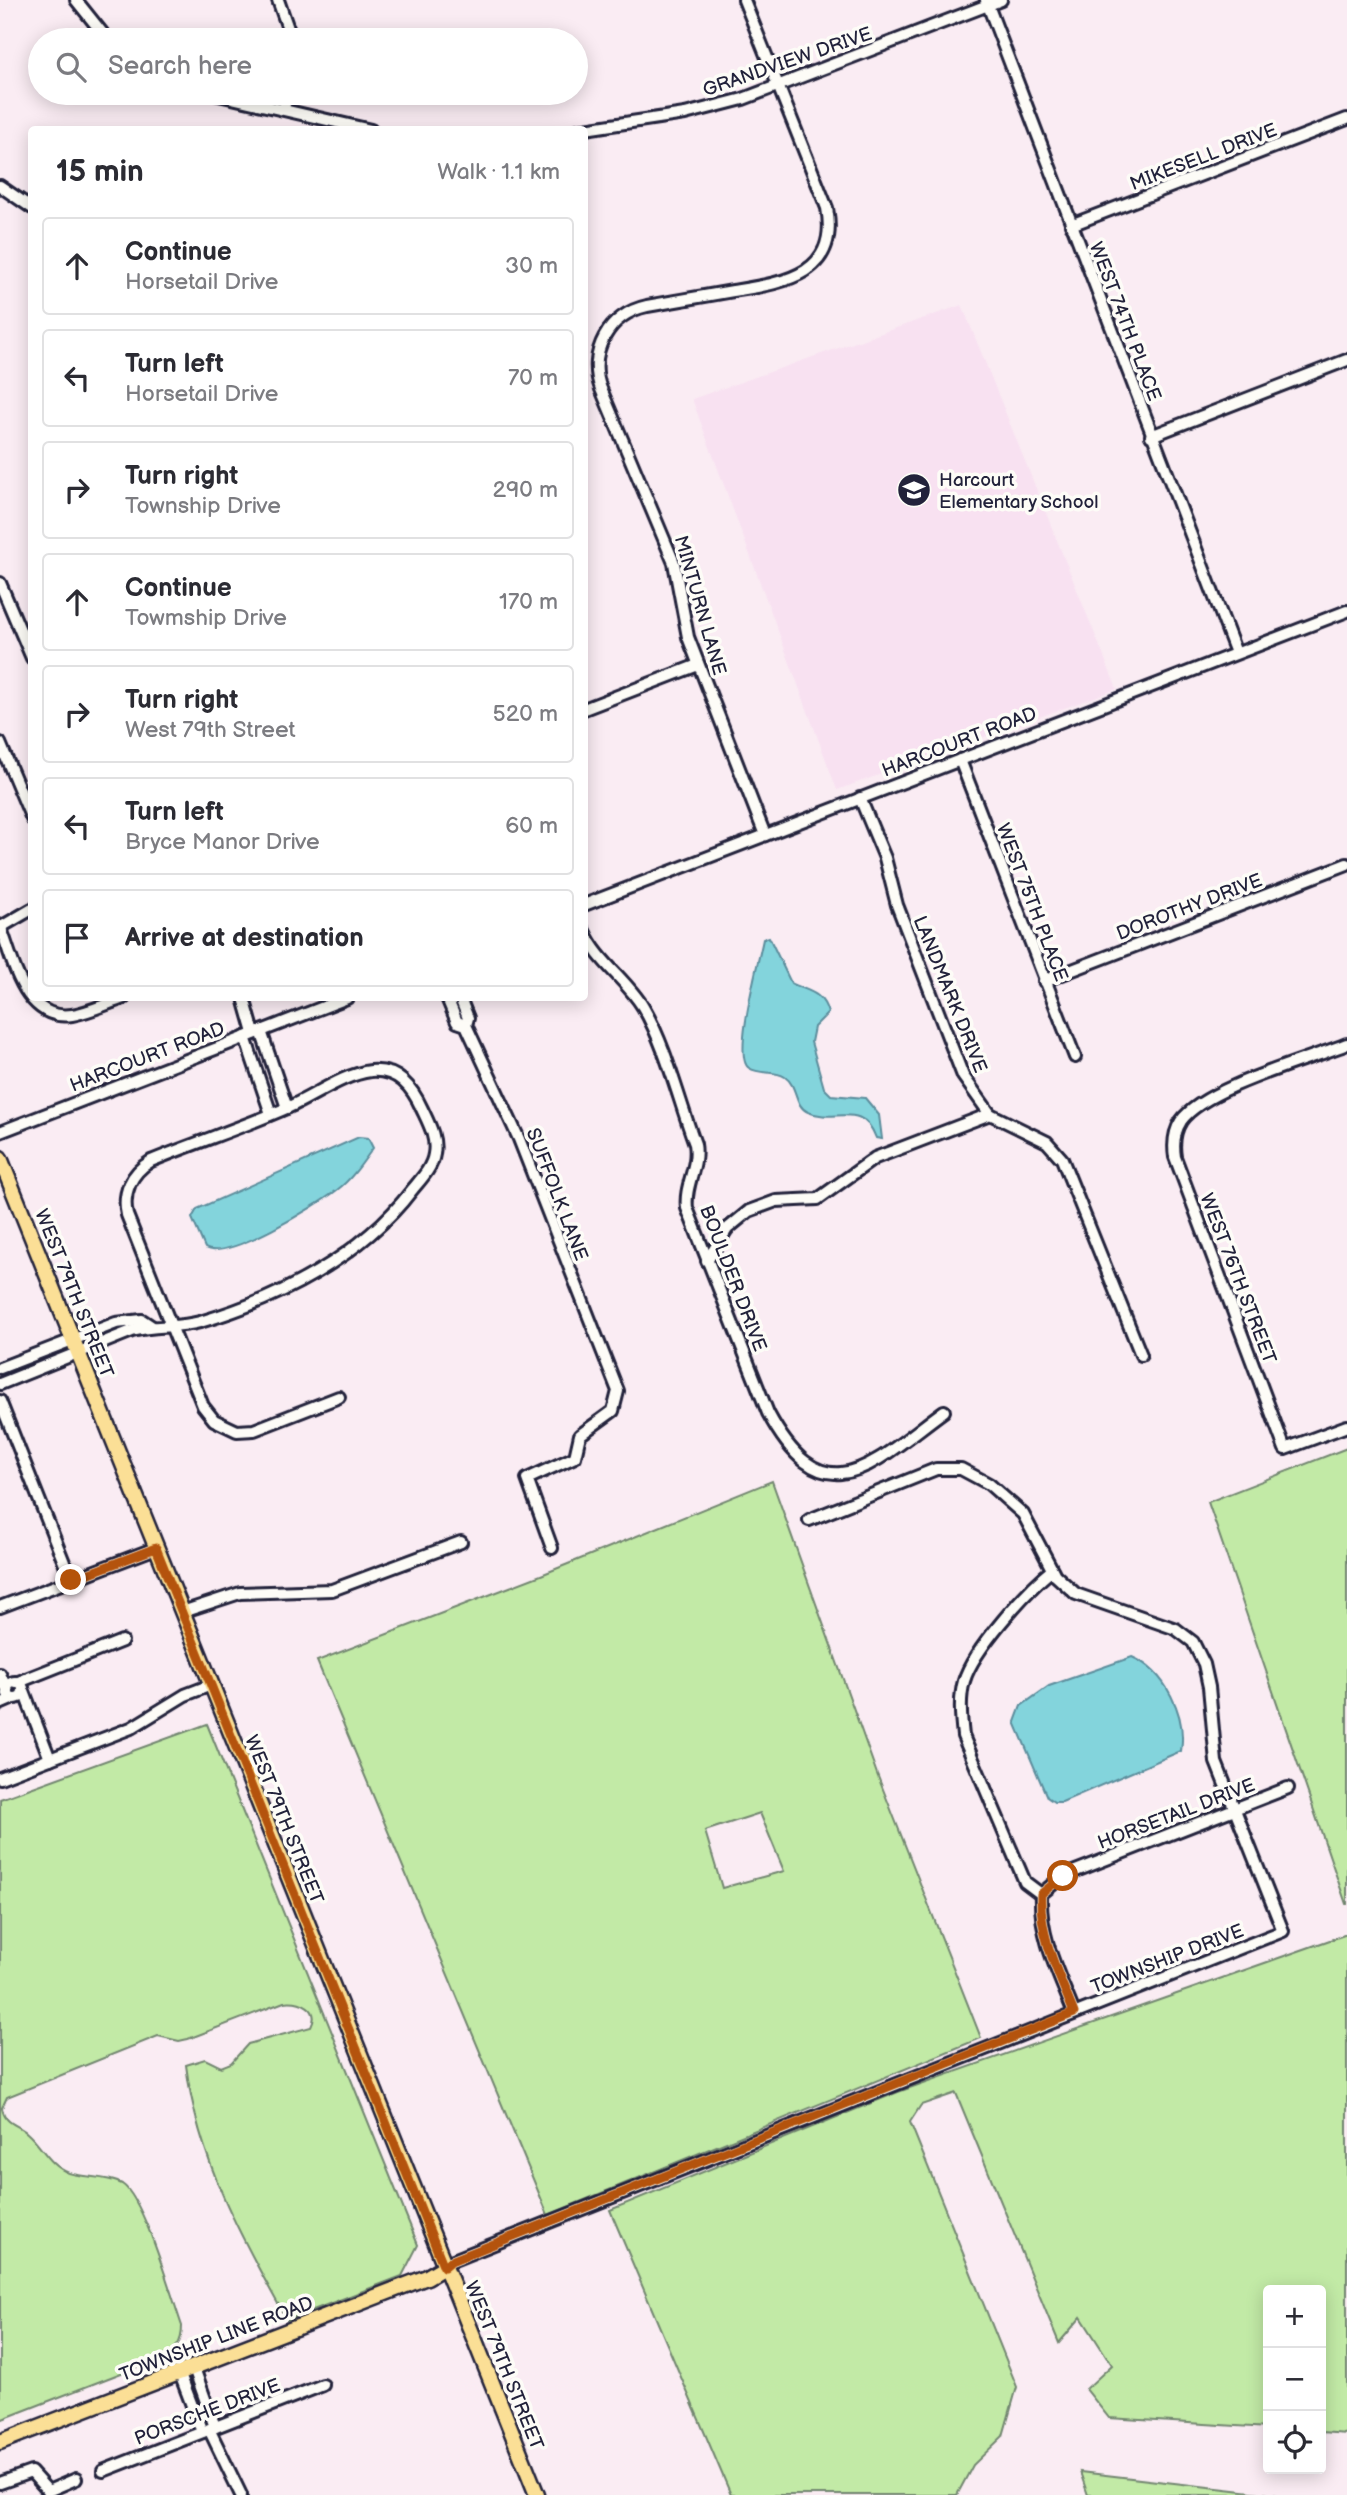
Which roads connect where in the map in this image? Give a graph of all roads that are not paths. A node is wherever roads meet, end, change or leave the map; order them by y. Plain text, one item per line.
1 (76, 0) edge
2 (278, 0) edge
3 (744, 0) edge
4 (1001, 0) edge
5 (987, 2) edge
6 (98, 28) edge
7 (288, 28) edge
8 (779, 86) junction
9 (266, 105) edge
10 (285, 105) edge
11 (284, 109) junction
12 (1347, 119) edge
13 (354, 126) edge
14 (588, 128) edge
15 (0, 186) edge
16 (28, 205) edge
17 (1071, 225) junction
18 (1347, 360) edge
19 (1151, 436) junction
20 (0, 583) edge
21 (1347, 611) edge
22 (28, 649) edge
23 (1237, 653) junction
24 (698, 665) junction
25 (588, 707) edge
26 (0, 743) edge
27 (960, 760) junction
28 (860, 798) junction
29 (28, 810) edge
30 (765, 835) junction
31 (1347, 864) edge
32 (588, 903) edge
33 (28, 911) edge
34 (0, 927) edge
35 (588, 939) edge
36 (1044, 981) junction
37 (28, 994) edge
38 (36, 1001) edge
39 (115, 1001) edge
40 (245, 1001) edge
41 (338, 1001) edge
42 (448, 1001) edge
43 (461, 1001) edge
44 (466, 1025) junction
45 (254, 1033) junction
46 (1347, 1044) edge
47 (1075, 1057) dead end
48 (287, 1108) junction
49 (271, 1114) junction
50 (990, 1114) junction
51 (0, 1132) edge
52 (0, 1158) edge
53 (707, 1261) junction
54 (171, 1324) junction
55 (151, 1326) junction
56 (72, 1339) junction
57 (78, 1353) junction
58 (1141, 1355) dead end
59 (0, 1368) edge
60 (0, 1384) edge
61 (339, 1397) dead end
62 (0, 1401) edge
63 (944, 1411) dead end
64 (1347, 1426) edge
65 (809, 1520) dead end
66 (461, 1542) dead end
67 (156, 1548) junction
68 (552, 1548) dead end
69 (1052, 1570) junction
70 (71, 1580) junction
71 (0, 1608) edge
72 (182, 1612) junction
73 (122, 1641) dead end
74 (0, 1674) edge
75 (211, 1685) junction
76 (20, 1686) junction
77 (11, 1695) junction
78 (0, 1704) edge
79 (51, 1759) junction
80 (0, 1778) edge
81 (1288, 1788) dead end
82 (1235, 1809) junction
83 (1041, 1894) junction
84 (1074, 2013) junction
85 (444, 2267) junction
86 (194, 2368) junction
87 (180, 2374) junction
88 (323, 2385) dead end
89 (209, 2429) junction
90 (0, 2442) edge
91 (103, 2471) dead end
92 (76, 2479) dead end
93 (0, 2483) edge
94 (241, 2495) edge
95 (537, 2495) edge

1 - 6 street
2 - 7 street
3 - 8 street
4 - 5 street, GRANDVIEW DRIVE
5 - 8 street, GRANDVIEW DRIVE
5 - 17 street, WEST 74TH PLACE
8 - 14 street, GRANDVIEW DRIVE
8 - 24 street, MINTURN LANE
9 - 11 street
10 - 11 street
11 - 13 street
12 - 17 street, MIKESELL DRIVE
15 - 16 street
17 - 19 street, WEST 74TH PLACE
18 - 19 street
19 - 23 street, WEST 74TH PLACE
20 - 22 street
21 - 23 street, HARCOURT ROAD
23 - 27 street, HARCOURT ROAD
24 - 25 street
24 - 30 street, MINTURN LANE
26 - 29 street
27 - 28 street, HARCOURT ROAD
27 - 36 street, WEST 75TH PLACE
28 - 30 street, HARCOURT ROAD
28 - 50 street, LANDMARK DRIVE
30 - 32 street, HARCOURT ROAD
31 - 36 street, DOROTHY DRIVE
33 - 34 street
34 - 37 street
35 - 53 street, BOULDER DRIVE
36 - 47 street, WEST 75TH PLACE
38 - 39 street
40 - 45 street
41 - 45 street, HARCOURT ROAD
42 - 44 street, SUFFOLK LANE
43 - 44 street
44 - 68 street, SUFFOLK LANE
45 - 48 street
45 - 49 street
45 - 51 street, HARCOURT ROAD
46 - 64 street, WEST 76TH STREET
48 - 49 street
48 - 54 street
49 - 54 street
50 - 53 street
50 - 58 street, LANDMARK DRIVE
52 - 56 main road, WEST 79TH STREET
53 - 63 street, BOULDER DRIVE
54 - 55 street
54 - 61 street
55 - 56 street
55 - 57 street
56 - 57 main road, WEST 79TH STREET
56 - 59 street
57 - 60 street
57 - 67 main road, WEST 79TH STREET
62 - 70 street
65 - 69 street
66 - 72 street
67 - 70 street
67 - 72 main road, WEST 79TH STREET
69 - 82 street
69 - 83 street
70 - 71 street
72 - 75 main road, WEST 79TH STREET
73 - 76 street
74 - 77 street
75 - 79 street
75 - 85 main road, WEST 79TH STREET
76 - 77 street
76 - 79 street
77 - 78 street
79 - 80 street
81 - 82 street, HORSETAIL DRIVE
82 - 83 street, HORSETAIL DRIVE
82 - 84 street, TOWNSHIP DRIVE
83 - 84 street
84 - 85 street, TOWNSHIP DRIVE
85 - 86 main road, TOWNSHIP LINE ROAD
85 - 95 main road, WEST 79TH STREET
86 - 87 main road, TOWNSHIP LINE ROAD
86 - 89 street
87 - 89 street
87 - 90 main road, TOWNSHIP LINE ROAD
88 - 89 street, PORSCHE DRIVE
89 - 91 street, PORSCHE DRIVE
89 - 94 street
92 - 93 street

